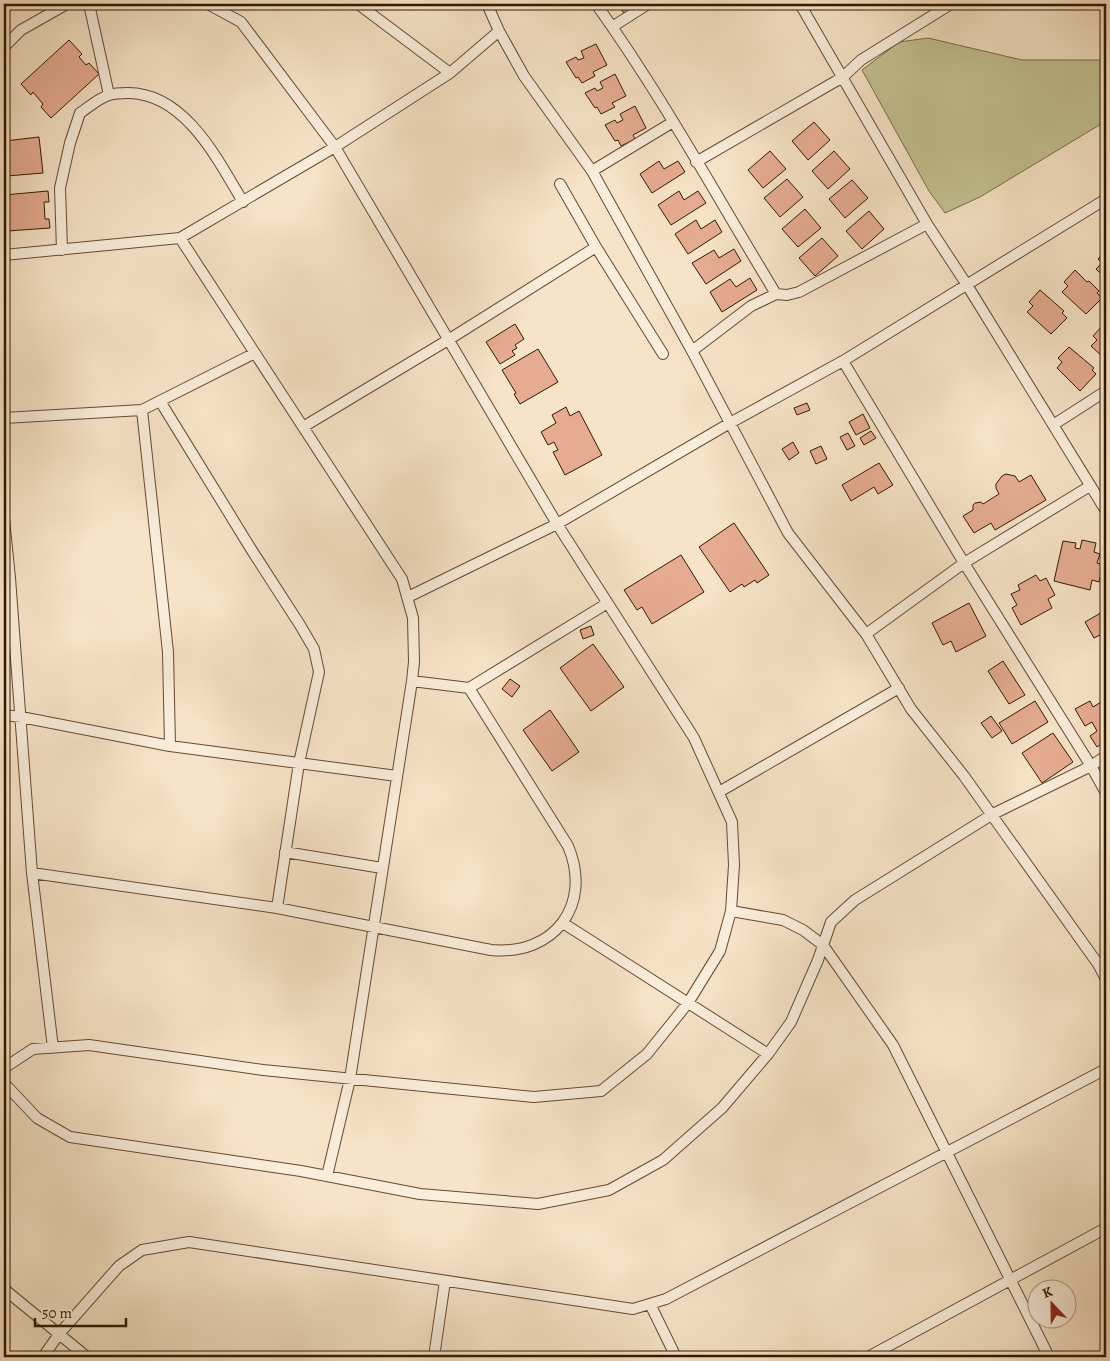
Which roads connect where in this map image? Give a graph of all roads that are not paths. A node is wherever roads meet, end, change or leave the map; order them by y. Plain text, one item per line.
1 (67, 4) edge
2 (89, 4) edge
3 (208, 4) edge
4 (358, 4) edge
5 (487, 4) edge
6 (596, 4) edge
7 (648, 4) edge
8 (800, 4) edge
9 (951, 4) edge
10 (612, 27) junction
11 (499, 31) junction
12 (4, 47) edge
13 (450, 73) junction
14 (843, 77) junction
15 (109, 95) junction
16 (672, 122) junction
17 (335, 147) junction
18 (696, 162) junction
19 (592, 171) junction
20 (560, 184) dead end
21 (1106, 200) edge
22 (243, 202) junction
23 (927, 224) junction
24 (180, 238) junction
25 (596, 247) junction
26 (62, 250) junction
27 (4, 255) edge
28 (967, 285) junction
29 (776, 294) junction
30 (448, 340) junction
31 (692, 351) junction
32 (255, 353) junction
33 (663, 354) dead end
34 (843, 361) junction
35 (1106, 391) edge
36 (160, 401) junction
37 (142, 410) junction
38 (4, 418) edge
39 (730, 423) junction
40 (1053, 425) junction
41 (303, 427) junction
42 (1090, 486) junction
43 (1106, 511) edge
44 (4, 519) edge
45 (556, 524) junction
46 (964, 563) junction
47 (408, 597) junction
48 (606, 604) junction
49 (866, 634) junction
50 (412, 681) junction
51 (469, 688) junction
52 (899, 688) junction
53 (4, 715) edge
54 (21, 717) junction
55 (170, 746) junction
56 (1106, 756) edge
57 (299, 763) junction
58 (1091, 766) junction
59 (397, 776) junction
60 (719, 792) junction
61 (1106, 793) edge
62 (993, 814) junction
63 (286, 852) junction
64 (382, 868) junction
65 (32, 873) junction
66 (277, 908) junction
67 (731, 911) junction
68 (562, 923) junction
69 (373, 926) junction
70 (823, 945) junction
71 (1106, 979) edge
72 (688, 1003) junction
73 (53, 1048) junction
74 (768, 1054) junction
75 (4, 1068) edge
76 (1106, 1068) edge
77 (350, 1079) junction
78 (4, 1084) edge
79 (946, 1153) junction
80 (327, 1176) junction
81 (1106, 1228) edge
82 (445, 1281) junction
83 (1010, 1281) junction
84 (4, 1290) edge
85 (650, 1304) junction
86 (59, 1334) junction
87 (43, 1357) edge
88 (87, 1357) edge
89 (434, 1357) edge
90 (676, 1357) edge
91 (868, 1357) edge
92 (1049, 1357) edge

1 - 12 street
2 - 15 street
3 - 17 street
4 - 13 street
5 - 11 street
6 - 10 street
7 - 10 street
8 - 14 street
9 - 14 street
10 - 16 street
11 - 13 street
11 - 19 street
13 - 17 street
14 - 18 street
14 - 23 street
15 - 22 street
15 - 26 street
16 - 18 street
16 - 19 street
17 - 22 street
17 - 30 street
18 - 29 street
19 - 31 street
20 - 25 street
21 - 28 street
22 - 24 street
23 - 28 street
23 - 29 street
24 - 26 street
24 - 32 street
25 - 30 street
25 - 33 street
26 - 27 street
28 - 34 street
28 - 40 street
29 - 31 street
30 - 41 street
30 - 45 street
31 - 39 street
32 - 36 street
32 - 41 street
34 - 39 street
34 - 46 street
35 - 40 street
36 - 37 street
36 - 57 street
37 - 38 street
37 - 55 street
39 - 45 street
39 - 49 street
40 - 42 street
41 - 47 street
42 - 43 street
42 - 46 street
44 - 54 street
45 - 47 street
45 - 48 street
46 - 49 street
46 - 58 street
47 - 50 street
48 - 51 street
48 - 60 street
49 - 52 street
50 - 51 street
50 - 59 street
51 - 68 street
52 - 60 street
52 - 62 street
53 - 54 street
54 - 55 street
54 - 65 street
55 - 57 street
56 - 58 street
57 - 59 street
57 - 63 street
58 - 61 street
58 - 62 street
59 - 64 street
60 - 67 street
62 - 70 street
62 - 71 street
63 - 64 street
63 - 66 street
64 - 69 street
65 - 66 street
65 - 73 street
66 - 69 street
67 - 70 street
67 - 72 street
68 - 69 street
68 - 72 street
69 - 77 street
70 - 74 street
70 - 79 street
72 - 74 street
72 - 77 street
73 - 75 street
73 - 77 street
74 - 80 street
76 - 79 street
77 - 80 street
78 - 80 street
79 - 83 street
79 - 85 street
81 - 83 street
82 - 85 street
82 - 86 street
82 - 89 street
83 - 91 street
83 - 92 street
84 - 86 street
85 - 90 street
86 - 87 street
86 - 88 street

